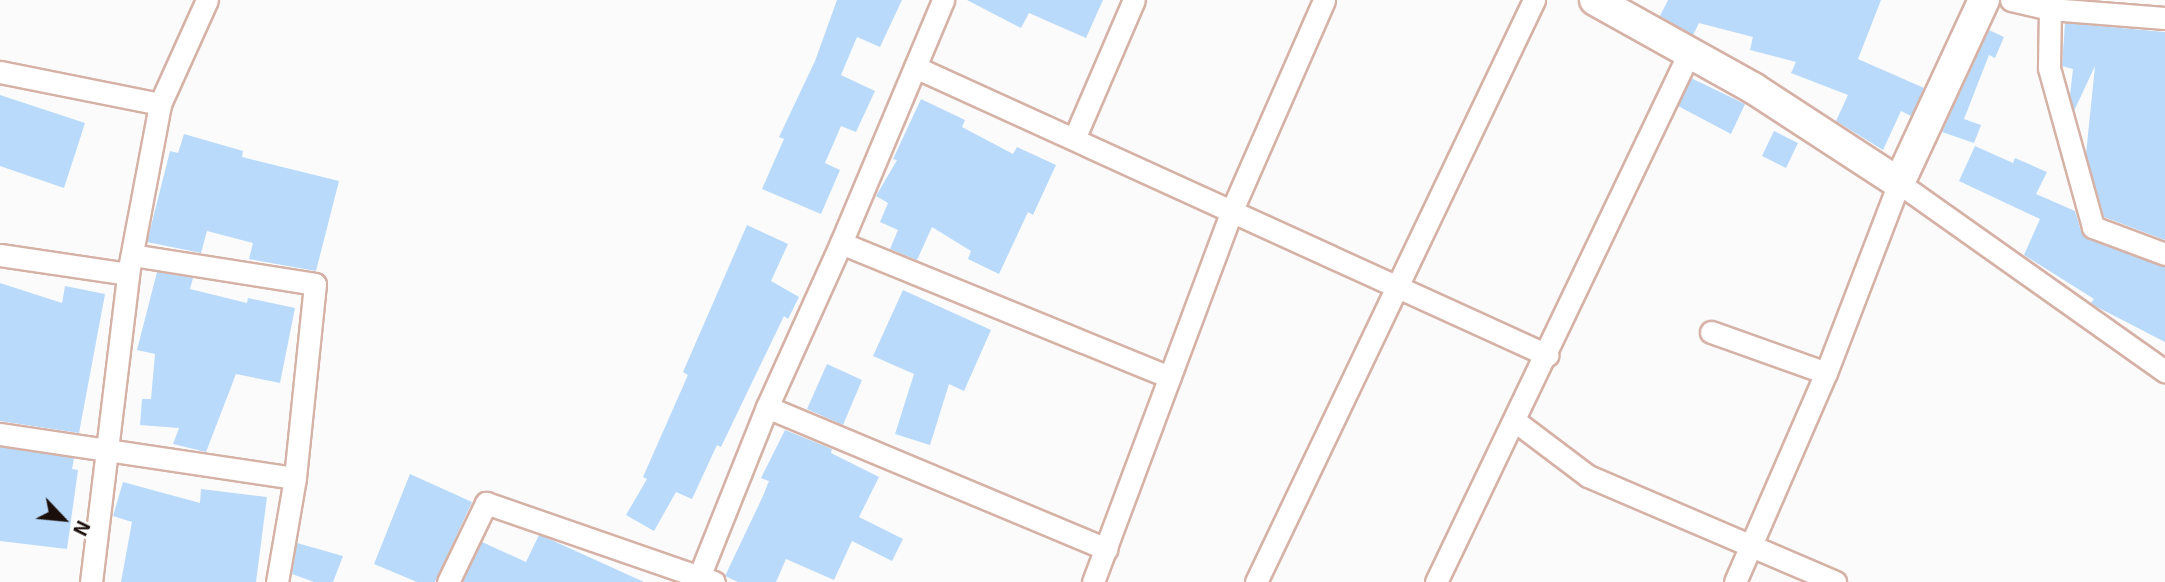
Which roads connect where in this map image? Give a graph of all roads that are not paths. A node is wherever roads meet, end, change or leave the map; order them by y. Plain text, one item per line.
1 (208, 0) edge
2 (943, 0) edge
3 (1134, 0) edge
4 (1324, 0) edge
5 (1534, 0) edge
6 (1595, 0) edge
7 (1984, 0) edge
8 (2011, 0) edge
9 (2050, 9) junction
10 (2165, 18) edge
11 (1689, 53) junction
12 (915, 67) junction
13 (0, 72) edge
14 (160, 104) junction
15 (1074, 139) junction
16 (1899, 183) junction
17 (1232, 210) junction
18 (841, 243) junction
19 (2165, 254) edge
20 (0, 255) edge
21 (130, 264) junction
22 (1398, 287) junction
23 (1711, 332) dead end
24 (1547, 355) junction
25 (2165, 371) edge
26 (1826, 373) junction
27 (1170, 377) junction
28 (767, 407) junction
29 (1515, 421) junction
30 (0, 434) edge
31 (107, 450) junction
32 (295, 478) junction
33 (1752, 544) junction
34 (1106, 550) junction
35 (703, 580) edge
36 (91, 582) edge
37 (277, 582) edge
38 (448, 582) edge
39 (1093, 582) edge
40 (1256, 582) edge
41 (1436, 582) edge
42 (1735, 582) edge
43 (1835, 582) edge

1 - 14 street
2 - 12 street
3 - 15 street
4 - 17 street
5 - 22 street
6 - 11 street
7 - 16 street
8 - 9 street
9 - 10 street
9 - 19 street
11 - 16 street
11 - 24 street
12 - 15 street
12 - 18 street
13 - 14 street
14 - 21 street
15 - 17 street
16 - 25 street
16 - 26 street
17 - 22 street
17 - 27 street
18 - 27 street
18 - 28 street
20 - 21 street
21 - 31 street
21 - 32 street
22 - 24 street
22 - 40 street
23 - 26 street
24 - 29 street
26 - 33 street
27 - 34 street
28 - 34 street
28 - 35 street
29 - 33 street
29 - 41 street
30 - 31 street
31 - 32 street
31 - 36 street
32 - 37 street
33 - 42 street
33 - 43 street
34 - 39 street
35 - 38 street

